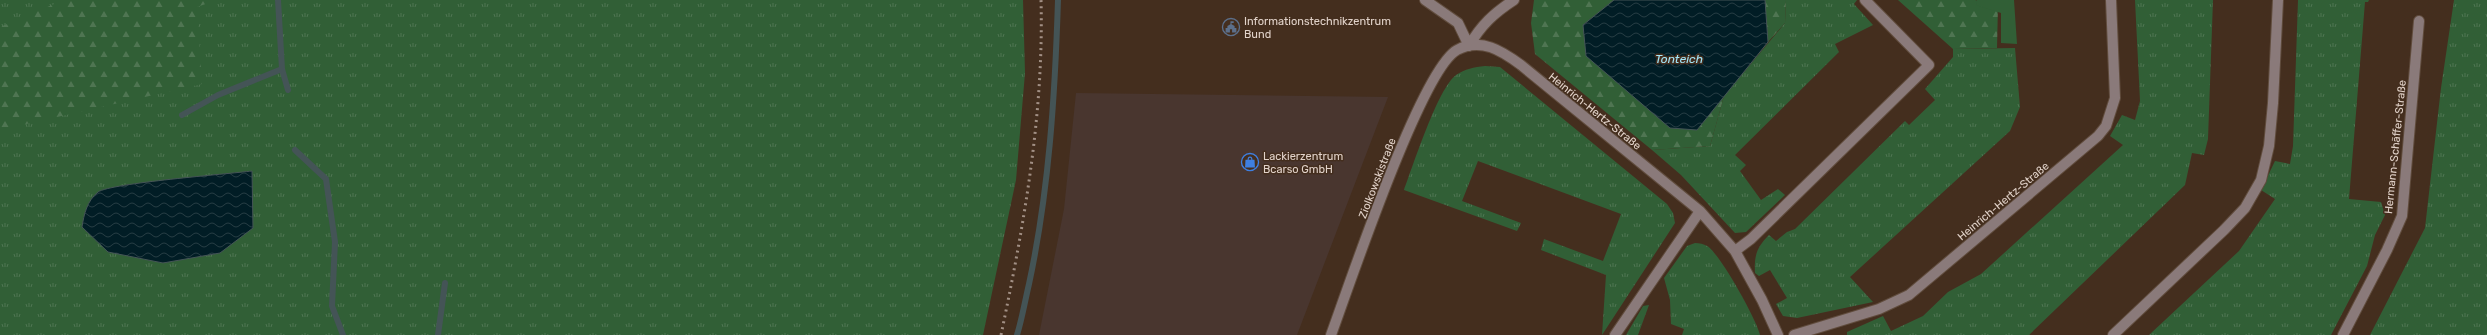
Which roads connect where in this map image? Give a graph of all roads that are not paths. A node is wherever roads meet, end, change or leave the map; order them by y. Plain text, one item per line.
1 (1425, 0) edge
2 (1514, 0) edge
3 (1865, 0) edge
4 (2111, 0) edge
5 (2278, 0) edge
6 (2419, 20) dead end
7 (1468, 46) junction
8 (1700, 211) junction
9 (1734, 251) junction
10 (1331, 335) edge
11 (1615, 335) edge
12 (1778, 335) edge
13 (1794, 335) edge
14 (2113, 335) edge
15 (2343, 335) edge

1 - 7 street
2 - 7 street
3 - 9 street
4 - 13 street, Heinrich-Hertz-Straße
5 - 14 street
6 - 15 street, Hermann-Schäffer-Straße
7 - 8 street, Heinrich-Hertz-Straße
7 - 10 street, Ziolkowskistraße
8 - 9 street, Heinrich-Hertz-Straße
8 - 11 street
9 - 12 street, Heinrich-Hertz-Straße

